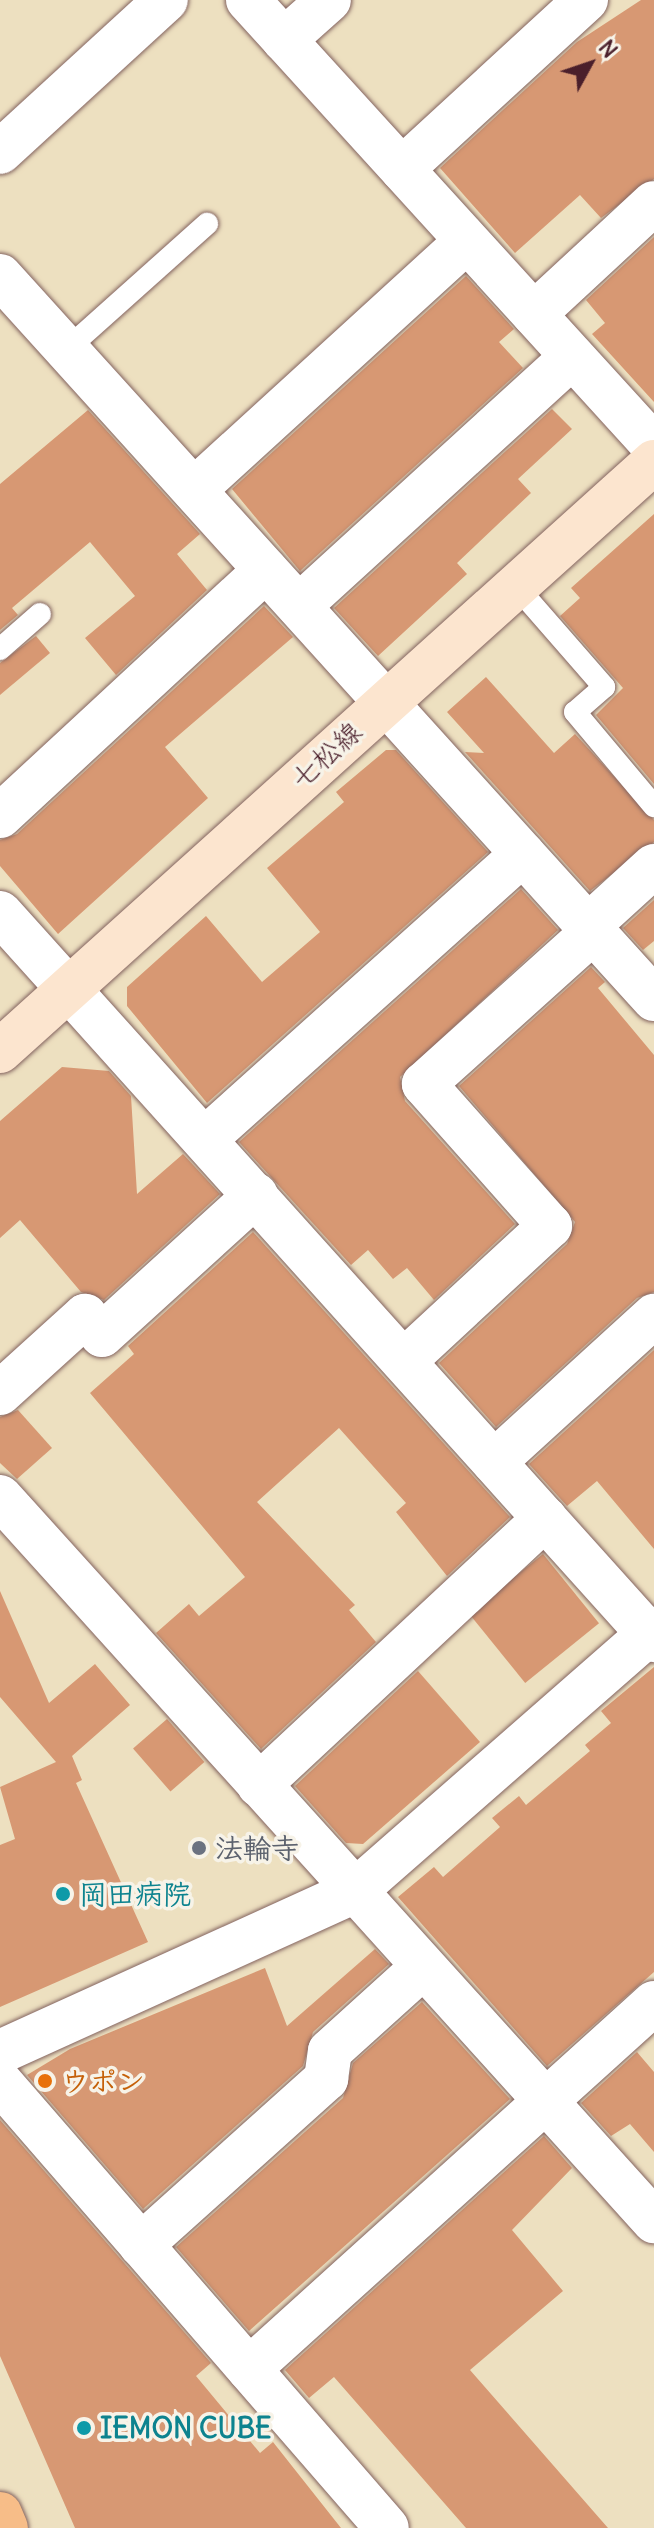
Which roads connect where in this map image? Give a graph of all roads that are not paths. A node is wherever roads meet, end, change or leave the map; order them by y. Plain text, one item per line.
1 (166, 0) edge
2 (248, 0) edge
3 (329, 0) edge
4 (586, 0) edge
5 (284, 40) junction
6 (0, 152) edge
7 (402, 169) junction
8 (654, 203) edge
9 (207, 224) dead end
10 (467, 241) junction
11 (4, 288) edge
12 (534, 314) junction
13 (67, 349) junction
14 (572, 357) junction
15 (654, 446) edge
16 (654, 462) edge
17 (194, 490) junction
18 (266, 570) junction
19 (516, 586) junction
20 (299, 606) junction
21 (40, 614) dead end
22 (0, 649) edge
23 (383, 703) junction
24 (654, 806) edge
25 (0, 816) edge
26 (523, 854) junction
27 (654, 866) edge
28 (0, 913) edge
29 (590, 929) junction
30 (67, 991) junction
31 (654, 999) edge
32 (0, 1051) edge
33 (205, 1139) junction
34 (256, 1195) junction
35 (654, 1316) edge
36 (404, 1361) junction
37 (0, 1393) edge
38 (494, 1462) junction
39 (0, 1497) edge
40 (545, 1518) junction
41 (652, 1635) edge
42 (259, 1785) junction
43 (355, 1891) junction
44 (423, 1967) junction
45 (654, 2003) edge
46 (0, 2052) edge
47 (0, 2082) edge
48 (547, 2103) junction
49 (654, 2221) edge
50 (141, 2245) junction
51 (249, 2369) junction
52 (0, 2514) edge
53 (6, 2528) edge
54 (387, 2528) edge

1 - 6 street
2 - 5 street
3 - 5 street
4 - 7 street
5 - 7 street
7 - 10 street
8 - 12 street
9 - 13 lane
10 - 12 street
10 - 17 street
11 - 13 street
12 - 14 street
13 - 17 street
14 - 15 street
14 - 20 street
16 - 19 street, 七松線
17 - 18 street
18 - 20 street
18 - 25 street
19 - 23 street, 七松線
19 - 24 lane
20 - 23 street
21 - 22 lane
23 - 26 street
23 - 30 street, 七松線
26 - 29 street
26 - 33 street
27 - 29 street
28 - 30 street
29 - 31 street
29 - 36 street
30 - 32 street, 七松線
30 - 33 street
33 - 34 street
34 - 36 street
34 - 37 street
35 - 38 street
36 - 38 street
38 - 40 street
39 - 42 street
40 - 41 street
40 - 42 street
41 - 43 street
42 - 43 street
43 - 44 street
43 - 46 street
44 - 48 street
44 - 50 street
45 - 48 street
47 - 50 street
48 - 49 street
48 - 51 street
50 - 51 street
51 - 54 street
52 - 53 highway

